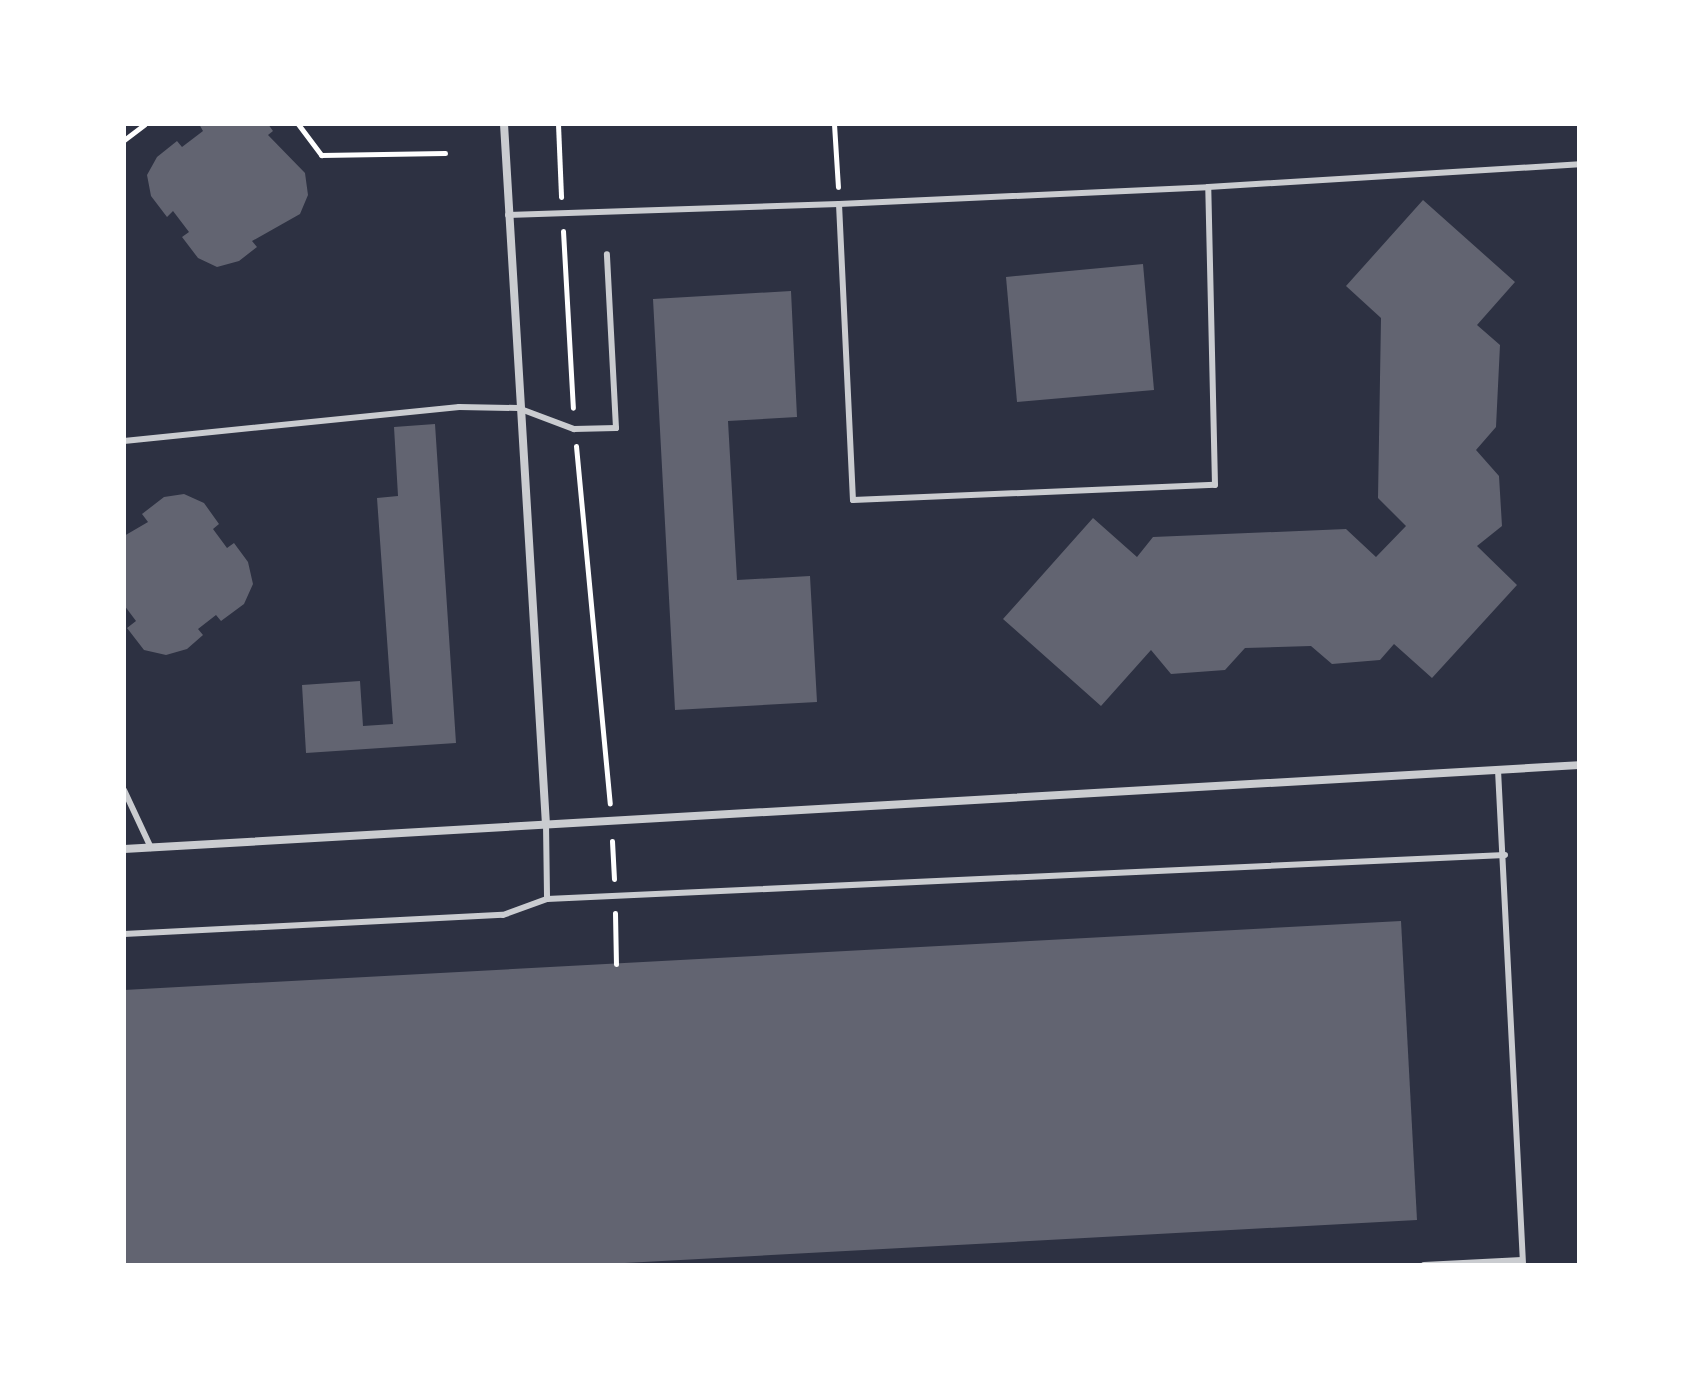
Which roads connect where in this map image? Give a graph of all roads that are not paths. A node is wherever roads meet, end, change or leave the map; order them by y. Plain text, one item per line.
1 (504, 124) edge
2 (1579, 164) edge
3 (1208, 187) junction
4 (839, 204) junction
5 (508, 215) junction
6 (607, 254) dead end
7 (518, 408) junction
8 (124, 441) edge
9 (1579, 765) edge
10 (1498, 770) junction
11 (124, 790) edge
12 (546, 824) junction
13 (151, 848) junction
14 (124, 849) edge
15 (1505, 855) junction
16 (547, 899) junction
17 (124, 934) edge
18 (1522, 1263) edge
19 (1424, 1265) edge

1 - 5 street
2 - 3 lane
3 - 4 lane
3 - 4 lane
4 - 5 lane
5 - 7 street
6 - 7 lane
7 - 8 lane
7 - 12 street
9 - 10 street
10 - 12 street
10 - 15 lane
11 - 13 lane
12 - 13 street
12 - 16 lane
13 - 14 street
15 - 16 lane
15 - 18 lane
16 - 17 lane
18 - 19 lane

